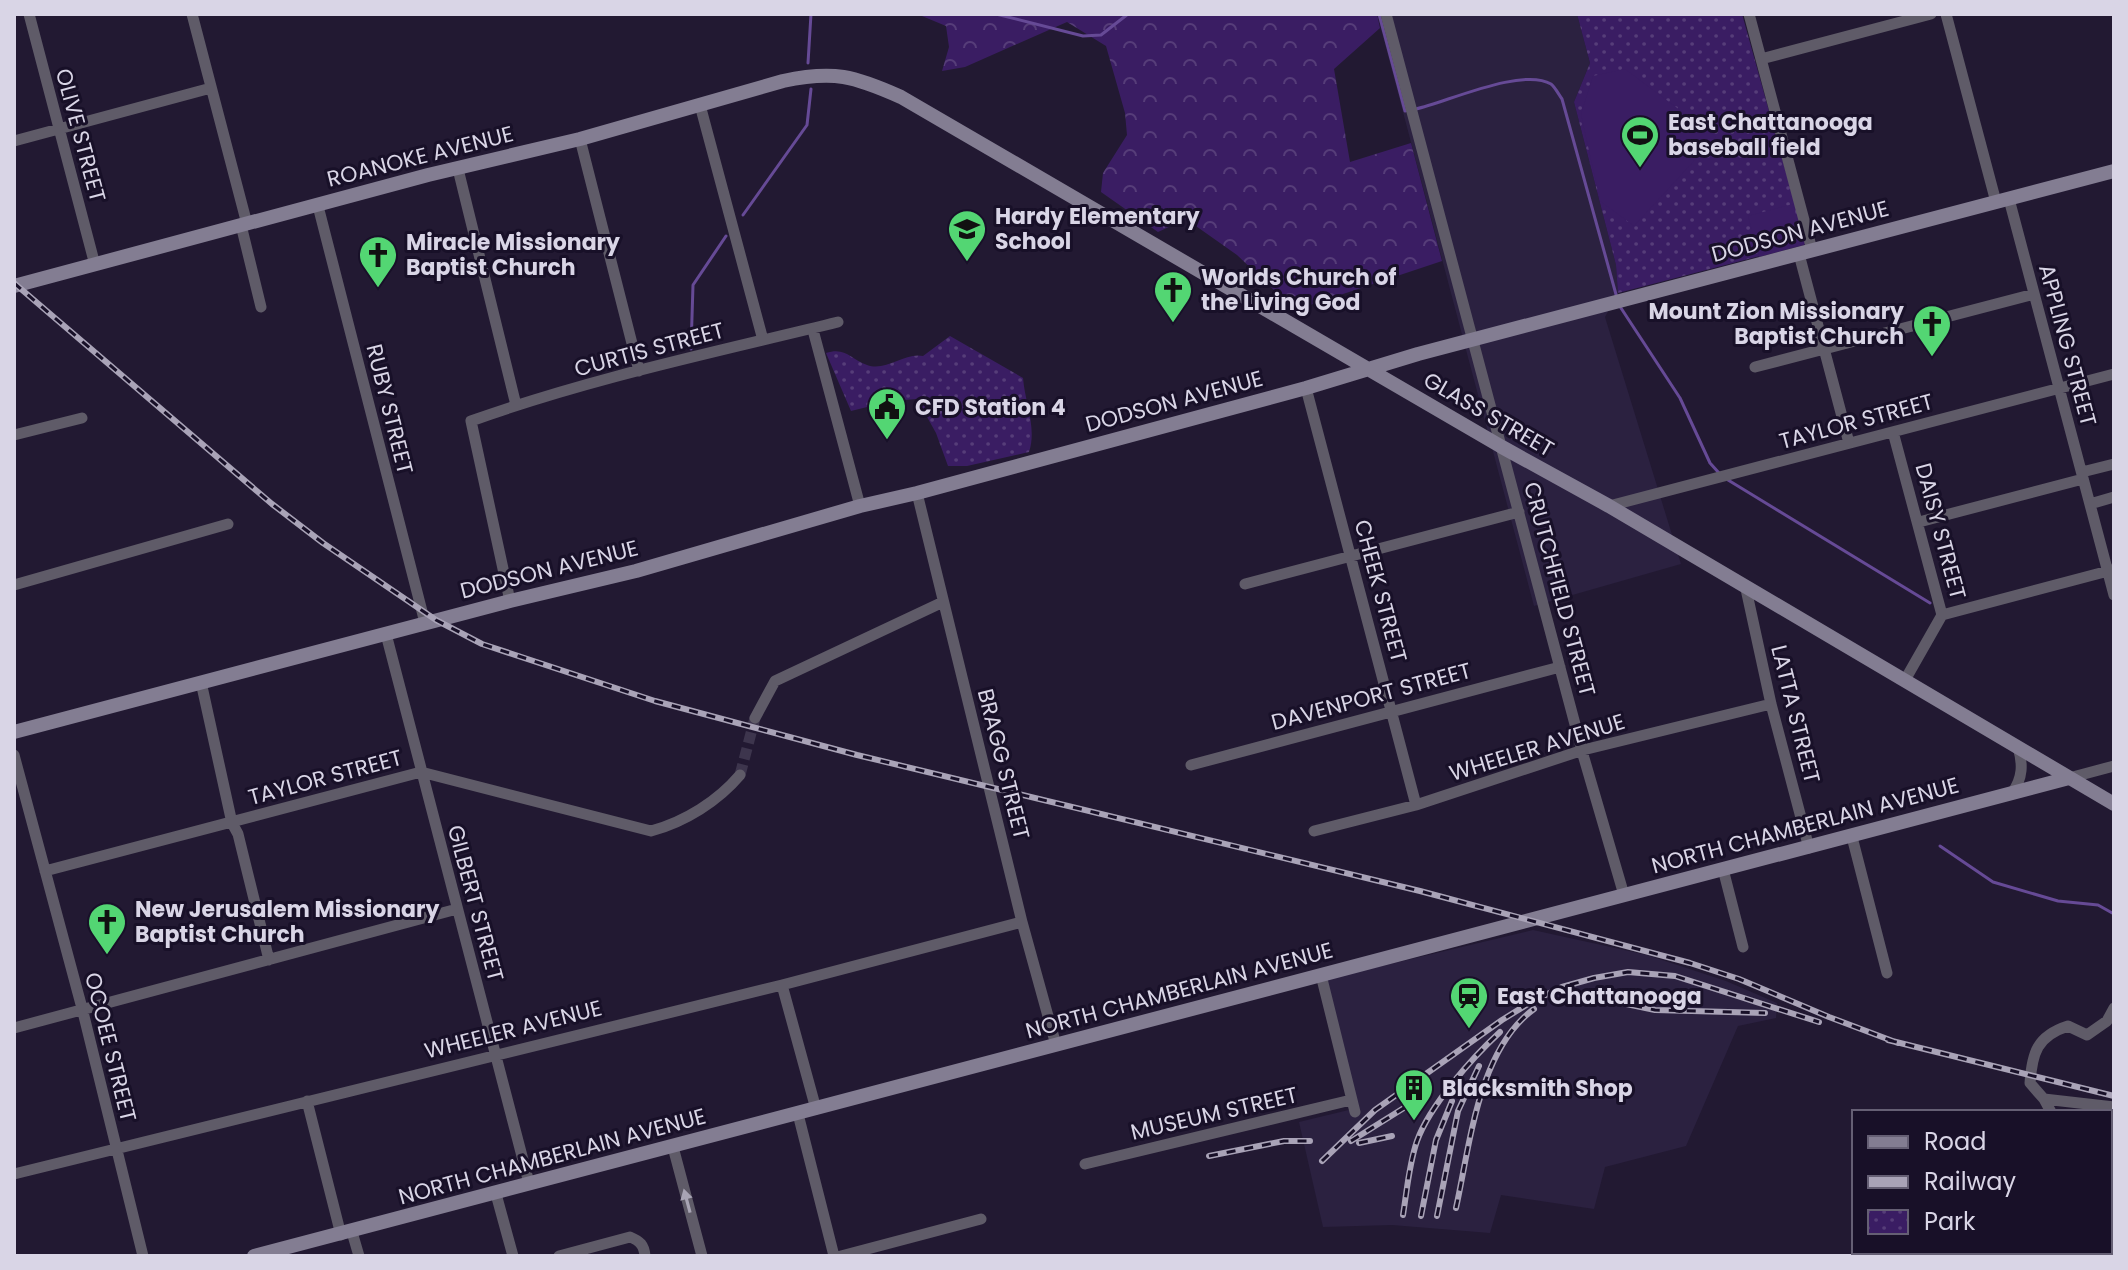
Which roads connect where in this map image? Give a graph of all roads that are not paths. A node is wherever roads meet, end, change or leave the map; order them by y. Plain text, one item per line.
1 (29, 14) edge
2 (192, 14) edge
3 (1386, 14) edge
4 (1749, 14) edge
5 (1931, 14) edge
6 (1946, 14) edge
7 (1761, 59) junction
8 (837, 75) joint
9 (211, 88) junction
10 (700, 105) junction
11 (59, 129) junction
12 (580, 139) junction
13 (14, 141) edge
14 (458, 169) junction
15 (2114, 171) edge
16 (2002, 200) junction
17 (318, 206) junction
18 (244, 224) junction
19 (1806, 252) junction
20 (95, 265) junction
21 (14, 286) edge
22 (2034, 294) junction
23 (261, 307) dead end
24 (838, 322) dead end
25 (813, 330) junction
26 (1473, 339) junction
27 (763, 340) junction
28 (1824, 349) junction
29 (1755, 367) dead end
30 (1369, 370) junction
31 (639, 371) junction
32 (2114, 374) edge
33 (1306, 388) junction
34 (2059, 388) junction
35 (516, 405) junction
36 (82, 418) dead end
37 (1893, 432) junction
38 (14, 435) edge
39 (1849, 443) junction
40 (1502, 447) junction
41 (2114, 464) edge
42 (2082, 476) junction
43 (917, 493) junction
44 (2114, 497) edge
45 (2090, 504) junction
46 (860, 506) junction
47 (1609, 506) junction
48 (1519, 512) junction
49 (1919, 522) junction
50 (228, 524) dead end
51 (1351, 557) junction
52 (2111, 570) edge
53 (1245, 584) dead end
54 (14, 585) edge
55 (1746, 589) junction
56 (2114, 595) edge
57 (510, 601) junction
58 (943, 602) junction
59 (1942, 615) junction
60 (425, 623) junction
61 (386, 634) junction
62 (1560, 667) junction
63 (1905, 680) junction
64 (201, 682) junction
65 (1771, 704) junction
66 (1392, 711) junction
67 (755, 718) tunnel mouth
68 (15, 727) edge
69 (2018, 747) junction
70 (1583, 750) junction
71 (14, 755) edge
72 (1191, 765) dead end
73 (2114, 766) edge
74 (421, 772) junction
75 (740, 775) tunnel mouth
76 (2069, 778) junction
77 (2012, 793) junction
78 (2114, 804) edge
79 (1416, 805) junction
80 (232, 823) junction
81 (1314, 831) dead end
82 (1852, 837) junction
83 (1809, 848) junction
84 (1723, 869) junction
85 (45, 871) junction
86 (1624, 895) junction
87 (457, 909) junction
88 (1022, 922) junction
89 (1743, 947) dead end
90 (269, 960) junction
91 (1887, 973) dead end
92 (1321, 975) junction
93 (782, 985) junction
94 (82, 1008) junction
95 (2114, 1008) edge
96 (14, 1028) edge
97 (1056, 1045) junction
98 (495, 1054) junction
99 (2044, 1099) junction
100 (307, 1101) junction
101 (2114, 1107) edge
102 (816, 1109) junction
103 (2050, 1110) edge
104 (798, 1114) junction
105 (673, 1147) junction
106 (116, 1148) junction
107 (1085, 1164) dead end
108 (14, 1174) edge
109 (529, 1183) junction
110 (496, 1194) junction
111 (981, 1219) dead end
112 (346, 1233) junction
113 (143, 1256) edge
114 (254, 1256) edge
115 (359, 1256) edge
116 (513, 1256) edge
117 (559, 1256) edge
118 (645, 1256) edge
119 (702, 1256) edge
120 (834, 1256) edge
121 (841, 1256) edge

1 - 11 street, OLIVE STREET
2 - 9 street
3 - 26 street, CRUTCHFIELD STREET
4 - 7 street
5 - 7 street
6 - 16 street, APPLING STREET
7 - 19 street
8 - 10 street, ROANOKE AVENUE
8 - 30 street, GLASS STREET
9 - 11 street
9 - 18 street
10 - 12 street, ROANOKE AVENUE
10 - 27 street
11 - 13 street
11 - 20 street, OLIVE STREET
12 - 14 street, ROANOKE AVENUE
12 - 31 street
14 - 17 street, ROANOKE AVENUE
14 - 35 street
15 - 16 street, DODSON AVENUE
16 - 19 street, DODSON AVENUE
16 - 22 street, APPLING STREET
17 - 18 street, ROANOKE AVENUE
17 - 60 street, RUBY STREET
18 - 20 street, ROANOKE AVENUE
18 - 23 street
19 - 26 street, DODSON AVENUE
19 - 28 street
20 - 21 street, ROANOKE AVENUE
22 - 28 street
22 - 34 street, APPLING STREET
24 - 25 street, CURTIS STREET
25 - 27 street, CURTIS STREET
25 - 46 street
26 - 30 street, DODSON AVENUE
26 - 40 street, CRUTCHFIELD STREET
27 - 31 street, CURTIS STREET
28 - 29 street
28 - 39 street
30 - 33 street, DODSON AVENUE
30 - 40 street, GLASS STREET
31 - 35 street, CURTIS STREET
32 - 34 street, TAYLOR STREET
33 - 43 street, DODSON AVENUE
33 - 51 street, CHEEK STREET
34 - 37 street, TAYLOR STREET
34 - 42 street, APPLING STREET
35 - 57 street, CURTIS STREET
36 - 38 street
37 - 39 street, TAYLOR STREET
37 - 49 street, DAISY STREET
39 - 47 street, TAYLOR STREET
40 - 47 street, GLASS STREET
40 - 48 street, CRUTCHFIELD STREET
41 - 42 street
42 - 45 street, APPLING STREET
42 - 49 street
43 - 46 street, DODSON AVENUE
43 - 58 street, BRAGG STREET
44 - 45 street
45 - 52 street, APPLING STREET
46 - 57 street, DODSON AVENUE
47 - 55 street, GLASS STREET
48 - 51 street
48 - 62 street, CRUTCHFIELD STREET
49 - 59 street, DAISY STREET
50 - 54 street
51 - 53 street
51 - 66 street, CHEEK STREET
52 - 56 street, APPLING STREET
52 - 59 street
55 - 63 street, GLASS STREET
55 - 65 street, LATTA STREET
57 - 60 street, DODSON AVENUE
58 - 67 street
58 - 88 street, BRAGG STREET
59 - 63 street, DAISY STREET
60 - 61 street, DODSON AVENUE
61 - 64 street, DODSON AVENUE
61 - 74 street, GILBERT STREET
62 - 66 street, DAVENPORT STREET
62 - 70 street, CRUTCHFIELD STREET
63 - 69 street, GLASS STREET
64 - 68 street, DODSON AVENUE
64 - 80 street
65 - 70 street, WHEELER AVENUE
65 - 83 street, LATTA STREET
66 - 72 street, DAVENPORT STREET
66 - 79 street, CHEEK STREET
69 - 76 street, GLASS STREET
69 - 77 street
70 - 79 street, WHEELER AVENUE
70 - 86 street, CRUTCHFIELD STREET
71 - 85 street, OCOEE STREET
73 - 76 street, NORTH CHAMBERLAIN AVENUE
74 - 75 street, TAYLOR STREET
74 - 80 street, TAYLOR STREET
74 - 87 street, GILBERT STREET
76 - 77 street, NORTH CHAMBERLAIN AVENUE
76 - 78 street, GLASS STREET
77 - 82 street, NORTH CHAMBERLAIN AVENUE
79 - 81 street, WHEELER AVENUE
80 - 85 street, TAYLOR STREET
80 - 90 street
82 - 83 street, NORTH CHAMBERLAIN AVENUE
82 - 91 street
83 - 84 street, NORTH CHAMBERLAIN AVENUE
84 - 86 street, NORTH CHAMBERLAIN AVENUE
84 - 89 street
85 - 94 street, OCOEE STREET
86 - 92 street, NORTH CHAMBERLAIN AVENUE
87 - 90 street
87 - 98 street, GILBERT STREET
88 - 93 street, WHEELER AVENUE
88 - 97 street, BRAGG STREET
90 - 94 street
92 - 97 street, NORTH CHAMBERLAIN AVENUE
92 - 107 street, MUSEUM STREET
93 - 98 street, WHEELER AVENUE
93 - 102 street
94 - 96 street
94 - 106 street, OCOEE STREET
95 - 99 street
97 - 102 street, NORTH CHAMBERLAIN AVENUE
98 - 100 street, WHEELER AVENUE
98 - 109 street, GILBERT STREET
99 - 101 street
99 - 103 street
100 - 106 street, WHEELER AVENUE
100 - 112 street
102 - 104 street, NORTH CHAMBERLAIN AVENUE
104 - 105 street, NORTH CHAMBERLAIN AVENUE
104 - 120 street
105 - 109 street, NORTH CHAMBERLAIN AVENUE
119 -> 105 street
106 - 108 street, WHEELER AVENUE
106 - 113 street, OCOEE STREET
109 - 110 street, NORTH CHAMBERLAIN AVENUE
110 - 112 street, NORTH CHAMBERLAIN AVENUE
110 - 116 street
111 - 121 street
112 - 114 street, NORTH CHAMBERLAIN AVENUE
112 - 115 street
117 - 118 street

